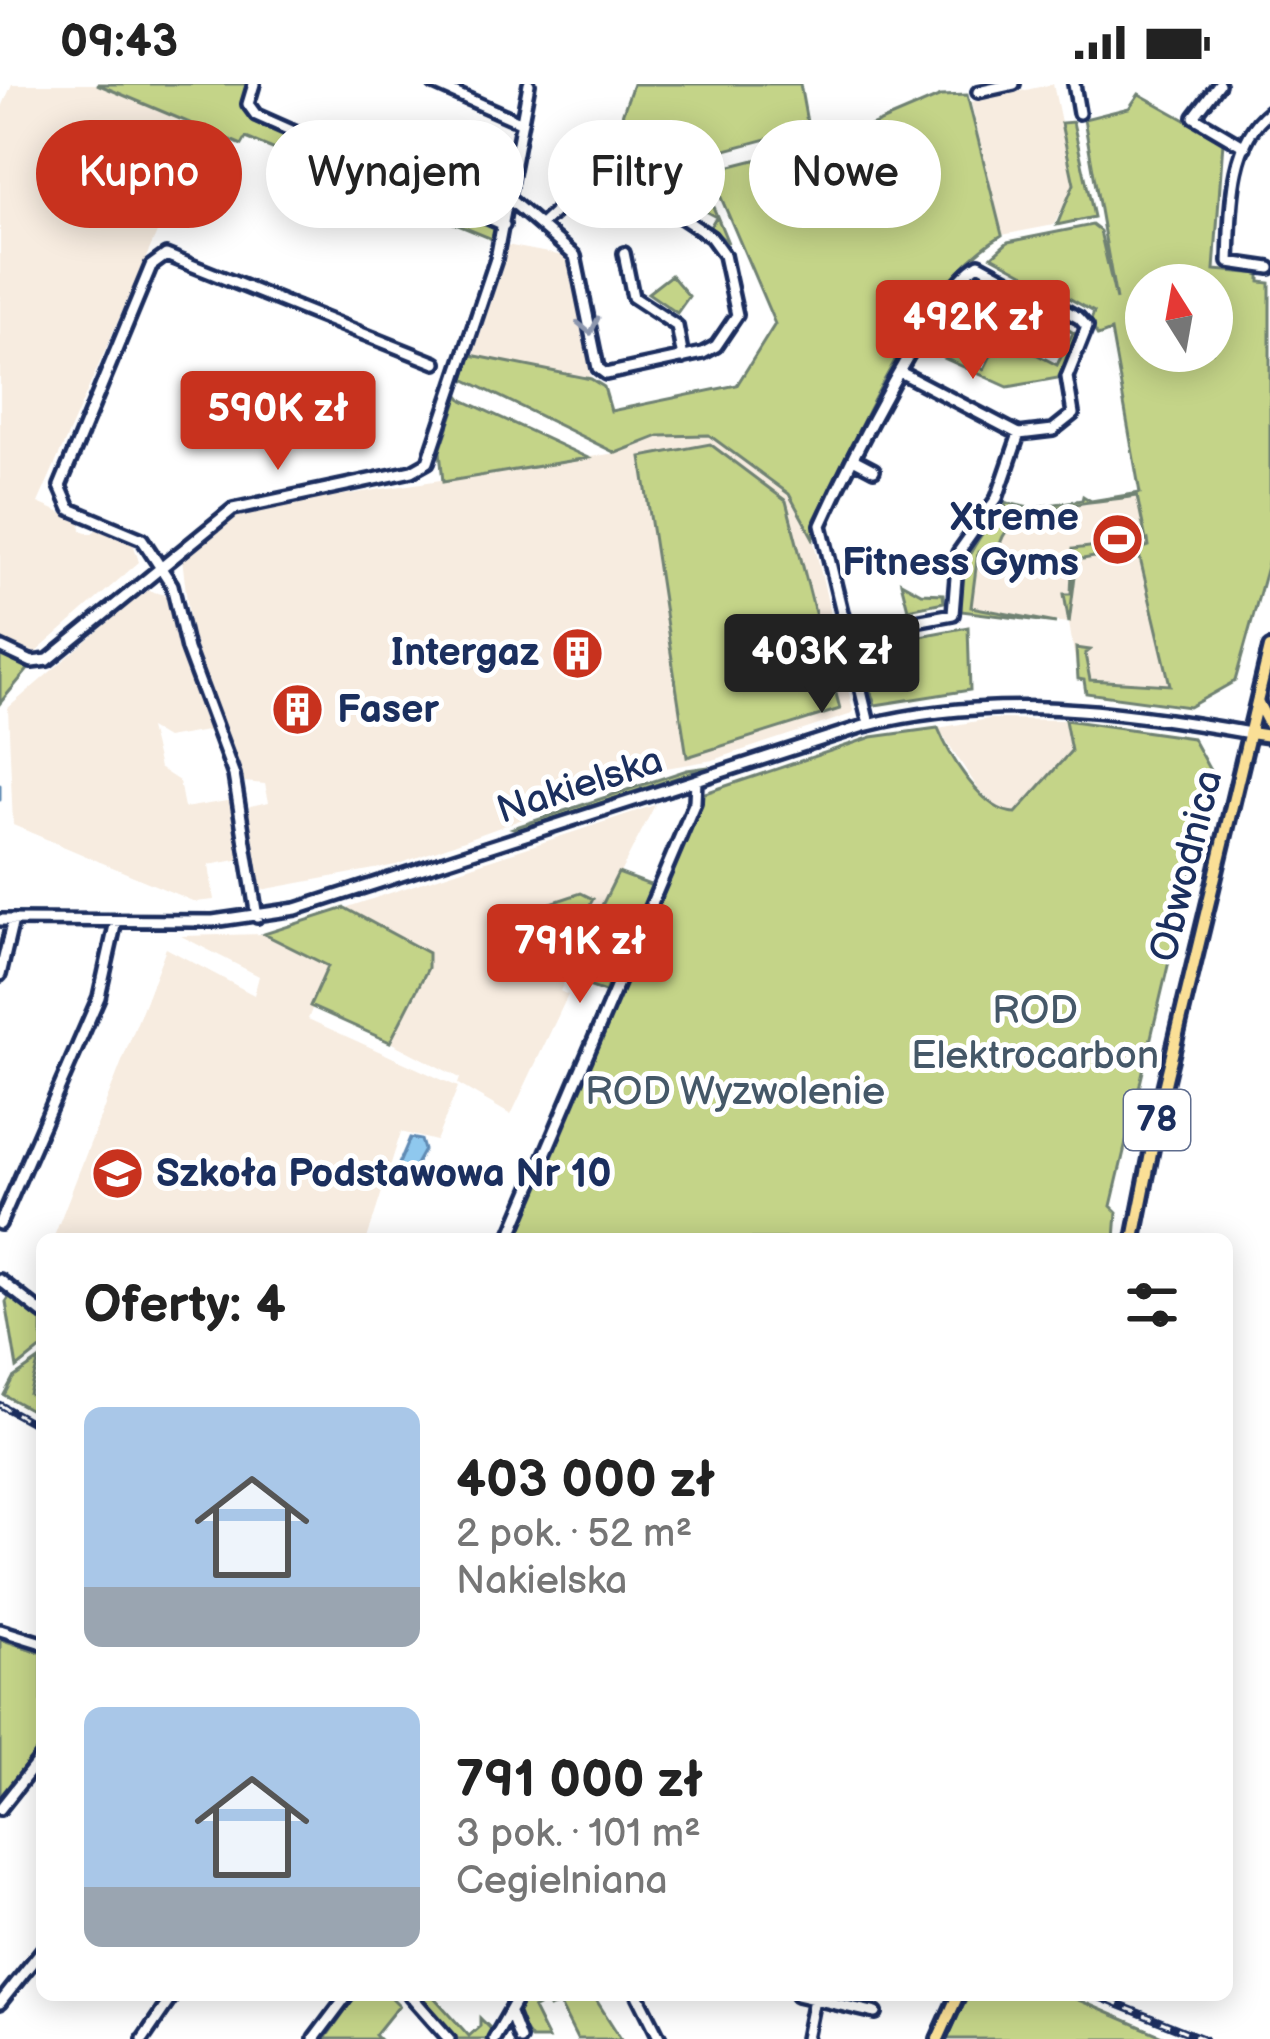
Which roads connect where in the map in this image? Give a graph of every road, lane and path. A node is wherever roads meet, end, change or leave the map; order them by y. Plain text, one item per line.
1 (254, 84) edge
2 (434, 84) edge
3 (529, 84) edge
4 (1014, 84) edge
5 (1074, 84) edge
6 (1219, 84) edge
7 (978, 92) dead end
8 (1270, 111) edge
9 (1079, 113) dead end
10 (267, 120) edge
11 (515, 120) edge
12 (520, 120) edge
13 (1245, 147) junction
14 (524, 210) edge
15 (543, 224) junction
16 (503, 228) edge
17 (624, 253) dead end
18 (1270, 268) edge
19 (683, 358) junction
20 (436, 363) dead end
21 (902, 373) junction
22 (1019, 434) junction
23 (855, 460) junction
24 (874, 470) dead end
25 (160, 566) junction
26 (846, 634) junction
27 (0, 647) edge
28 (1270, 648) edge
29 (1257, 700) junction
30 (869, 724) junction
31 (1270, 727) edge
32 (1250, 733) junction
33 (1270, 736) edge
34 (696, 780) junction
35 (257, 917) junction
36 (0, 920) edge
37 (13, 920) junction
38 (116, 921) junction
39 (0, 975) edge
40 (0, 1223) edge
41 (512, 1233) edge
42 (1135, 1233) edge
43 (0, 1280) edge
44 (36, 1308) edge
45 (0, 1630) edge
46 (36, 1641) edge
47 (36, 1764) edge
48 (0, 1809) edge
49 (36, 1958) edge
50 (168, 2001) edge
51 (342, 2001) edge
52 (415, 2001) edge
53 (516, 2001) edge
54 (641, 2001) edge
55 (814, 2001) edge
56 (823, 2001) edge
57 (955, 2001) edge
58 (0, 2003) edge
59 (510, 2013) junction
60 (876, 2013) dead end
61 (143, 2039) edge
62 (314, 2039) edge
63 (448, 2039) edge
64 (494, 2039) edge
65 (520, 2039) edge
66 (660, 2039) edge
67 (806, 2039) edge
68 (938, 2039) edge

1 - 10 street
2 - 11 street
3 - 12 street
4 - 7 street
5 - 9 street
6 - 13 street
8 - 13 street
13 - 18 street
14 - 15 street
15 -> 19 street
15 - 19 street
16 - 25 street
17 - 19 street
20 - 25 street
21 - 22 street
21 - 22 street
21 - 23 street
22 - 26 street
23 - 24 street
23 - 26 street
25 - 27 street
25 - 35 street
26 - 30 street
28 - 29 main road, Obwodnica
29 - 31 main road
29 - 32 main road, Obwodnica
30 - 32 street, Nakielska
30 - 34 street, Nakielska
32 - 33 main road
32 - 42 main road, Obwodnica / 78
34 - 35 street, Nakielska
34 - 41 street
35 - 38 street, Nakielska
36 - 37 street, Nakielska
37 - 38 street, Nakielska
37 - 39 street
38 - 40 street
43 - 44 street
45 - 46 street
47 - 48 street
49 - 58 street
50 - 61 street
51 - 62 street
52 - 63 street
53 - 59 street
54 - 66 street
55 - 67 street
56 - 60 street
57 - 68 main road
59 - 64 street
59 - 65 street

